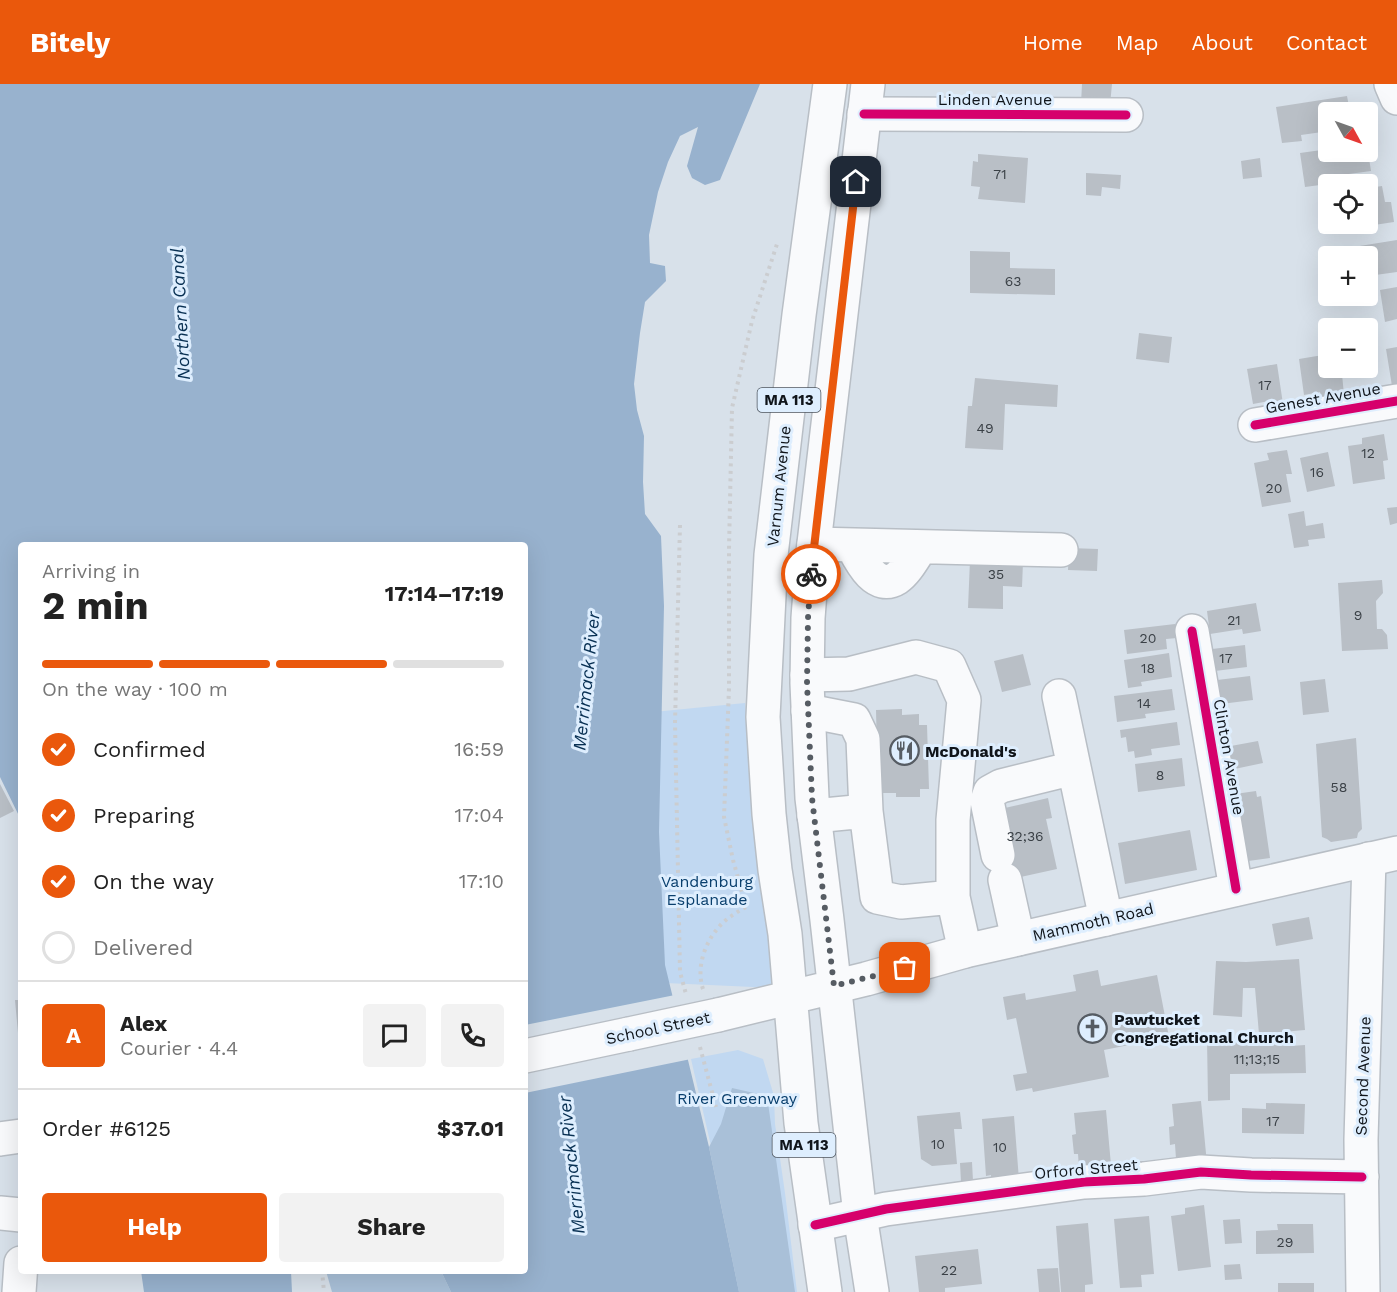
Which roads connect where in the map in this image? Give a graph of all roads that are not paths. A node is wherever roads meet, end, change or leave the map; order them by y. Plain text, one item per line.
1 (830, 84) edge
2 (1391, 84) edge
3 (1397, 98) edge
4 (866, 99) edge
5 (1126, 115) dead end
6 (1397, 401) edge
7 (1255, 425) dead end
8 (814, 544) junction
9 (1061, 550) dead end
10 (1192, 631) dead end
11 (807, 675) junction
12 (1059, 696) dead end
13 (808, 711) junction
14 (1074, 768) junction
15 (866, 811) junction
16 (814, 816) junction
17 (1383, 856) edge
18 (1236, 889) junction
19 (954, 897) junction
20 (1106, 919) junction
21 (1018, 939) junction
22 (965, 951) junction
23 (834, 986) junction
24 (791, 997) junction
25 (528, 1055) edge
26 (18, 1136) edge
27 (0, 1139) edge
28 (1362, 1177) junction
29 (0, 1213) edge
30 (18, 1215) edge
31 (860, 1215) junction
32 (816, 1225) junction
33 (20, 1274) edge
34 (19, 1292) edge
35 (825, 1292) edge
36 (872, 1292) edge
37 (1363, 1292) edge

1 - 24 main road, Varnum Avenue / MA 113
2 - 3 main road
4 - 5 main road, Linden Avenue
4 - 8 main road, MA 113
6 - 7 main road, Genest Avenue
8 - 9 main road
8 - 11 main road, MA 113
10 - 18 main road, Clinton Avenue
11 - 13 main road, MA 113
11 - 19 main road
12 - 14 main road
13 - 15 main road
13 - 16 main road, MA 113
14 - 20 main road
14 - 21 main road
15 - 16 main road
15 - 19 main road
16 - 23 main road, MA 113
17 - 18 main road, Mammoth Road
17 - 28 main road, Second Avenue
18 - 20 main road, Mammoth Road
19 - 22 main road
20 - 21 main road, Mammoth Road
21 - 22 main road, Mammoth Road
22 - 23 main road, Mammoth Road
23 - 24 main road, Mammoth Road
23 - 31 main road, MA 113
24 - 25 main road, School Street, bridge
24 - 32 main road, MA 113
26 - 27 main road
28 - 31 main road, Orford Street
28 - 37 main road, Second Avenue
29 - 30 main road
31 - 32 main road, Orford Street
31 - 36 main road, MA 113
32 - 35 main road, MA 113
33 - 34 main road

